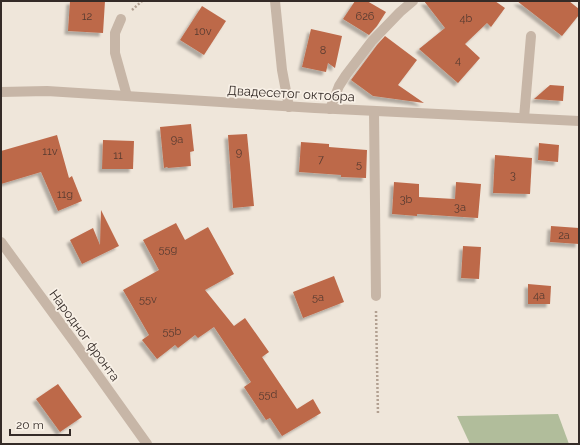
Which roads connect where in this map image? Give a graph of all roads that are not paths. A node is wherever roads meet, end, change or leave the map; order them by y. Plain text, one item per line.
1 (275, 1) edge
2 (413, 1) edge
3 (121, 19) dead end
4 (531, 36) dead end
5 (1, 92) edge
6 (127, 96) junction
7 (289, 107) junction
8 (330, 109) junction
9 (374, 111) junction
10 (524, 118) junction
11 (579, 121) edge
12 (1, 242) edge
13 (376, 296) road end
14 (147, 444) edge

1 - 7 street
2 - 8 street
3 - 6 street
4 - 10 street
5 - 6 street, Двадесетог октобра
6 - 7 street, Двадесетог октобра
7 - 8 street, Двадесетог октобра
8 - 9 street, Двадесетог октобра
9 - 10 street, Двадесетог октобра
9 - 13 street
10 - 11 street, Двадесетог октобра
12 - 14 street, Народног фронта

